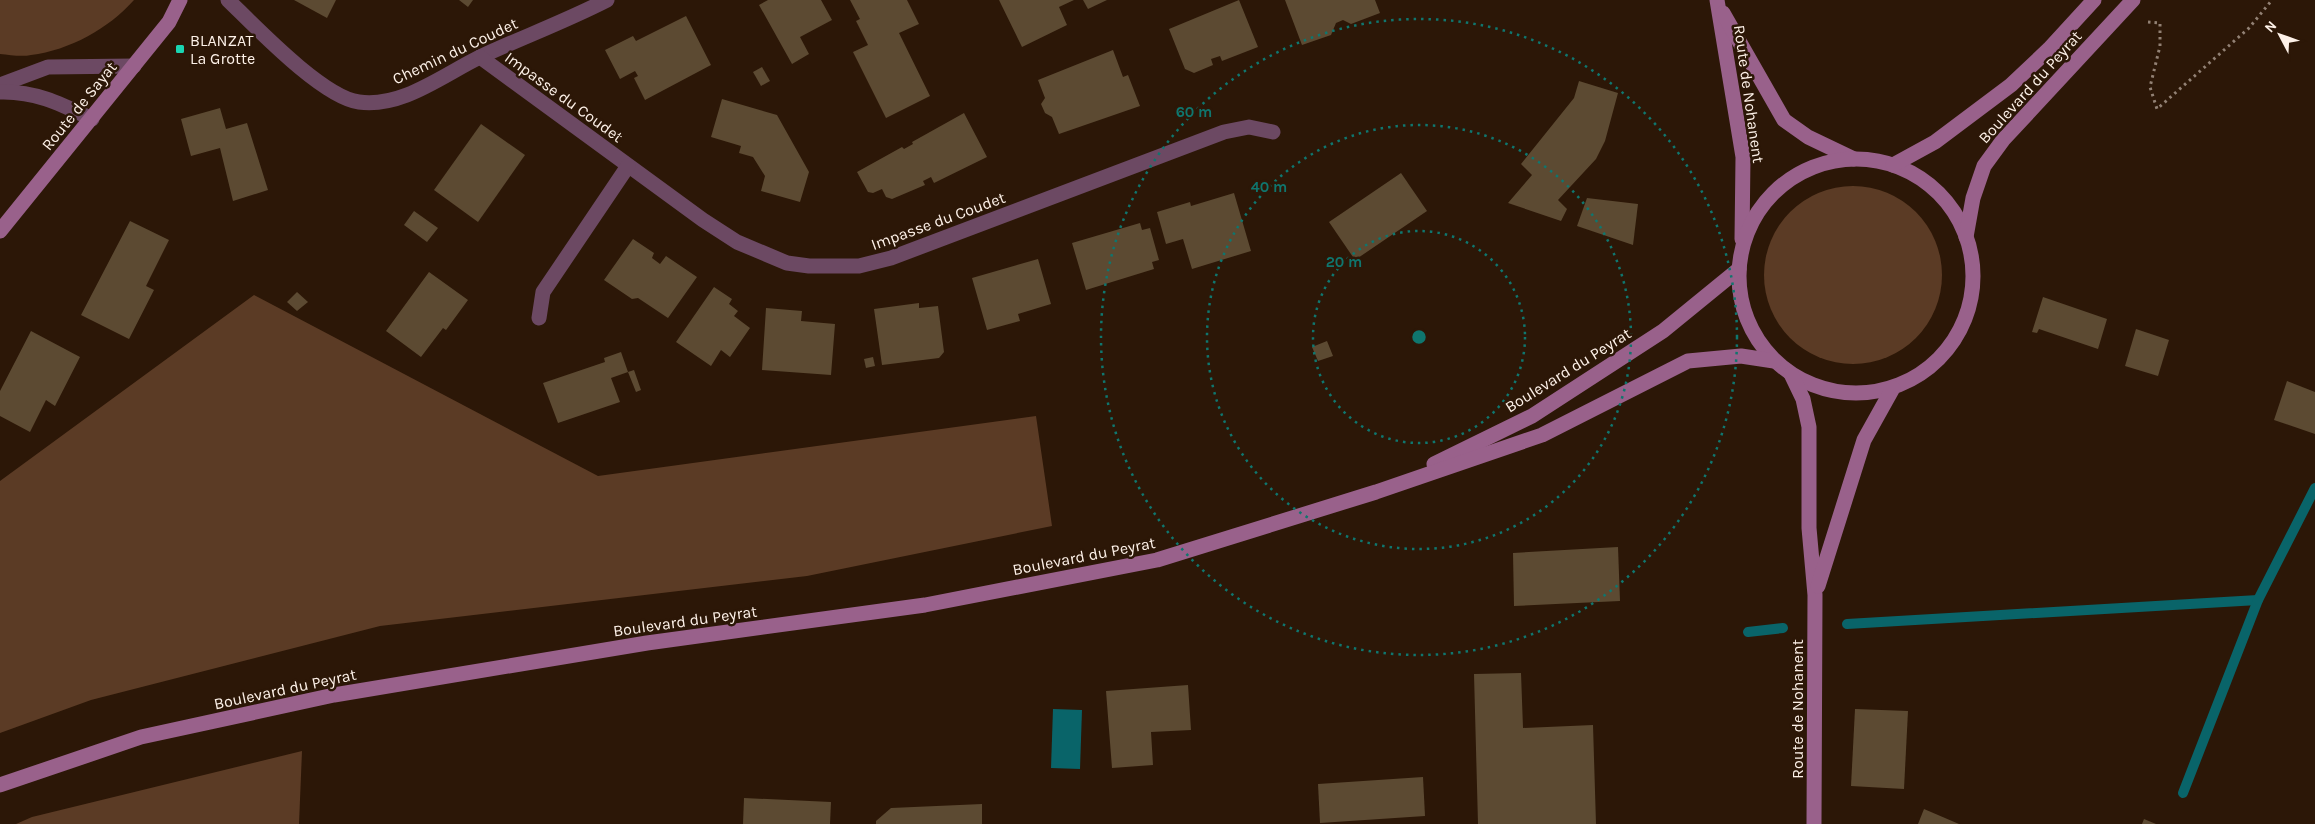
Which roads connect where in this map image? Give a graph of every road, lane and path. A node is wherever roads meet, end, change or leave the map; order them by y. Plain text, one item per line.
1 (180, 0) edge
2 (228, 0) edge
3 (607, 0) edge
4 (2094, 0) edge
5 (2133, 0) edge
6 (2272, 0) edge
7 (1717, 2) edge
8 (2116, 18) junction
9 (480, 57) junction
10 (134, 66) junction
11 (0, 85) edge
12 (0, 92) edge
13 (92, 119) junction
14 (1273, 132) dead end
15 (1854, 159) junction
16 (1892, 164) junction
17 (628, 166) junction
18 (0, 231) edge
19 (1966, 238) junction
20 (1742, 249) junction
21 (1739, 269) junction
22 (539, 318) dead end
23 (1774, 361) junction
24 (1791, 374) junction
25 (1893, 388) junction
26 (1376, 492) junction
27 (1815, 594) junction
28 (0, 785) edge
29 (1814, 824) edge

1 - 10 main road, Route de Sayat
2 - 9 street, Chemin du Coudet
3 - 9 street, Chemin du Coudet
4 - 16 main road, Boulevard du Peyrat
5 - 8 main road, Boulevard du Peyrat
6 - 8 path
7 - 15 main road, Route de Nohanent
7 - 20 main road, Route de Nohanent
8 - 19 main road, Boulevard du Peyrat
9 - 17 street, Impasse du Coudet
10 - 11 street
10 - 13 main road, Route de Sayat
12 - 13 street
13 - 18 main road, Route de Sayat
14 - 17 street, Impasse du Coudet
15 - 16 main road
15 - 20 main road
16 - 19 main road
17 - 22 street, Impasse du Coudet
19 - 25 main road
20 - 21 main road
21 - 23 main road
21 - 26 main road, Boulevard du Peyrat
23 - 24 main road
23 - 26 main road, Boulevard du Peyrat
24 - 25 main road
24 - 27 main road, Route de Nohanent
25 - 27 main road, Route de Nohanent
26 - 28 main road, Boulevard du Peyrat
27 - 29 main road, Route de Nohanent

